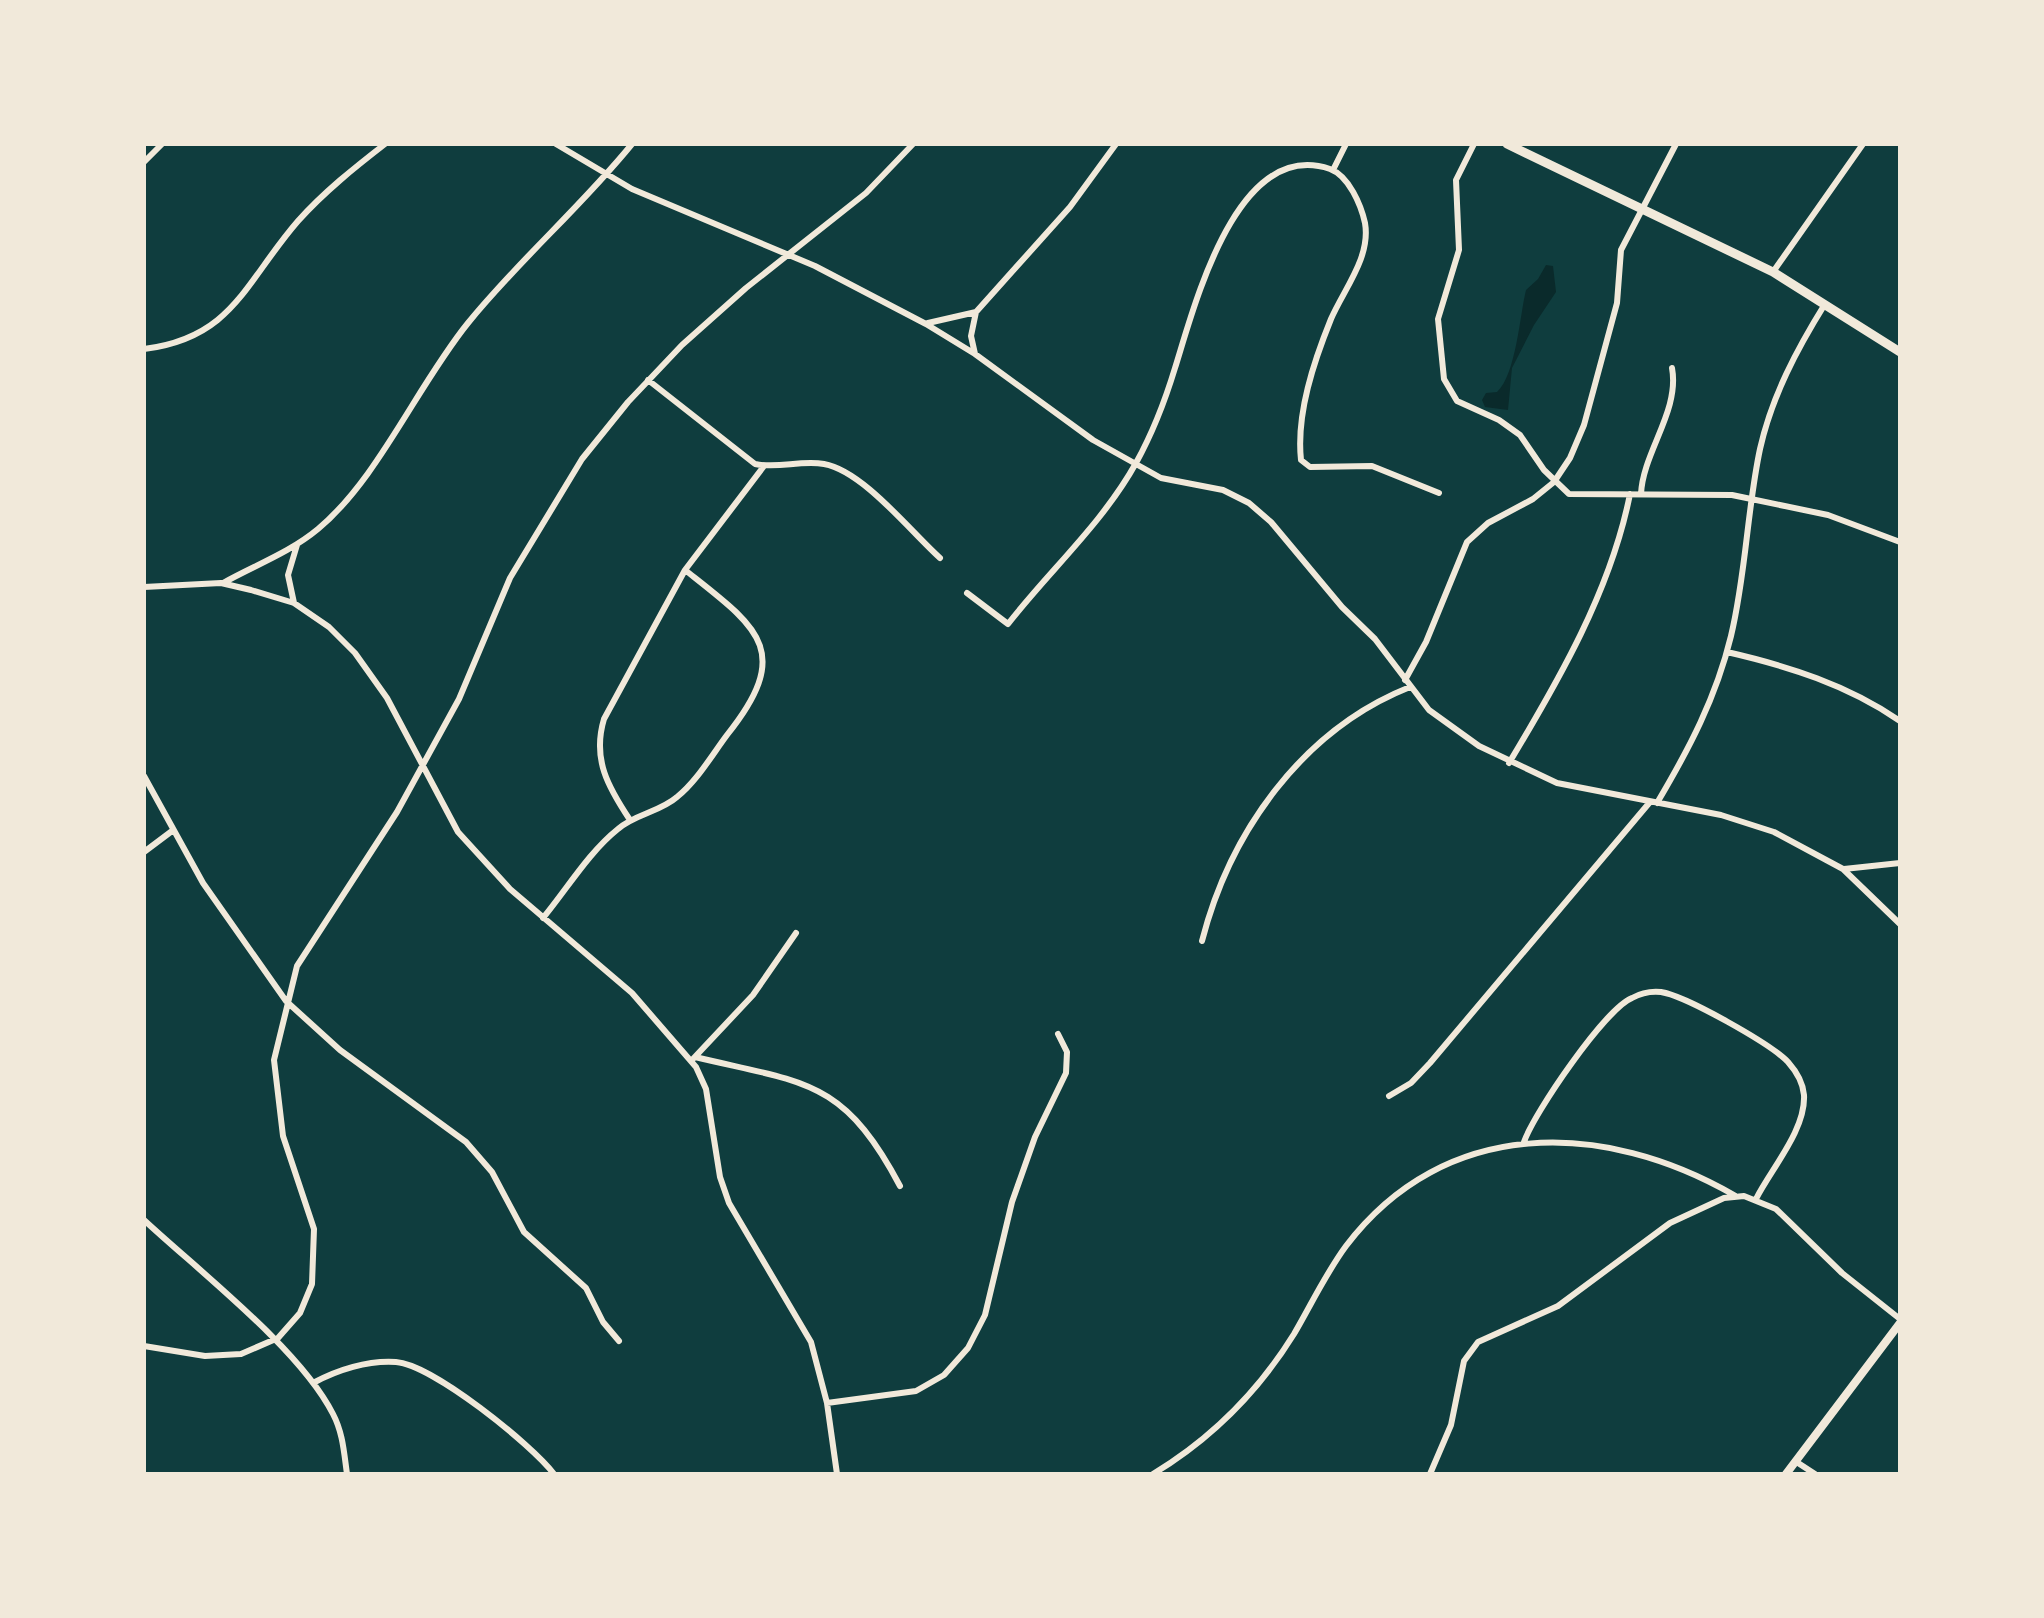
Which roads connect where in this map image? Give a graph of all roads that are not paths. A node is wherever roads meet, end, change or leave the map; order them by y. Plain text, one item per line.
1 (162, 144) edge
2 (385, 144) edge
3 (556, 144) edge
4 (632, 144) edge
5 (913, 144) edge
6 (1116, 144) edge
7 (1346, 144) edge
8 (1474, 144) edge
9 (1507, 144) edge
10 (1676, 144) edge
11 (1863, 144) edge
12 (145, 159) edge
13 (1333, 170) junction
14 (606, 174) junction
15 (1641, 211) junction
16 (790, 255) junction
17 (1773, 272) junction
18 (1825, 303) junction
19 (976, 312) junction
20 (926, 324) junction
21 (144, 347) edge
22 (1900, 352) edge
23 (975, 354) junction
24 (1672, 368) dead end
25 (648, 380) junction
26 (1136, 464) junction
27 (764, 466) junction
28 (1554, 482) junction
29 (1439, 493) dead end
30 (1630, 494) junction
31 (1641, 494) junction
32 (1752, 498) junction
33 (1900, 542) edge
34 (298, 544) junction
35 (940, 558) dead end
36 (685, 570) junction
37 (221, 583) junction
38 (144, 587) edge
39 (967, 593) dead end
40 (294, 603) junction
41 (1727, 652) junction
42 (1405, 680) junction
43 (1410, 687) junction
44 (1900, 721) edge
45 (1509, 763) junction
46 (424, 765) junction
47 (144, 776) edge
48 (1654, 802) junction
49 (630, 820) junction
50 (172, 831) junction
51 (144, 852) edge
52 (1900, 863) edge
53 (1843, 869) junction
54 (543, 918) junction
55 (1900, 924) edge
56 (796, 933) dead end
57 (1202, 941) dead end
58 (286, 1001) junction
59 (1058, 1034) dead end
60 (692, 1059) junction
61 (1389, 1096) dead end
62 (1524, 1142) junction
63 (900, 1186) dead end
64 (1734, 1195) junction
65 (1756, 1199) junction
66 (144, 1220) edge
67 (1900, 1321) edge
68 (275, 1341) junction
69 (619, 1341) dead end
70 (144, 1346) edge
71 (313, 1383) junction
72 (827, 1403) junction
73 (1795, 1461) junction
74 (347, 1470) edge
75 (340, 1474) edge
76 (554, 1474) edge
77 (837, 1474) edge
78 (1153, 1474) edge
79 (1430, 1474) edge
80 (1786, 1474) edge
81 (1815, 1474) edge

1 - 12 street
2 - 21 street
3 - 14 street
4 - 14 street
5 - 16 street
6 - 19 street
7 - 13 street
8 - 28 street
9 - 15 main road
10 - 15 street
11 - 17 street
13 - 26 street
13 - 29 street
14 - 16 street
14 - 34 street
15 - 17 main road
15 - 28 street
16 - 20 street
16 - 25 street
17 - 18 main road
18 - 22 main road
18 - 32 street
19 - 20 street
19 - 23 street
20 - 23 street
23 - 26 street
24 - 31 street
25 - 27 street
25 - 46 street
26 - 39 street
26 - 42 street
27 - 35 street
27 - 36 street
28 - 30 street
28 - 42 street
30 - 31 street
30 - 45 street
31 - 32 street
32 - 33 street
32 - 41 street
34 - 37 street
34 - 40 street
36 - 49 street
36 - 49 street
37 - 38 street
37 - 40 street
40 - 46 street
41 - 44 street
41 - 48 street
42 - 43 street
43 - 45 street
43 - 57 street
45 - 48 street
46 - 54 street
46 - 58 street
47 - 50 street
48 - 53 street
48 - 61 street
49 - 54 street
50 - 51 street
50 - 58 street
52 - 53 street
53 - 55 street
54 - 60 street
56 - 60 street
58 - 68 street
58 - 69 street
59 - 72 street
60 - 63 street
60 - 72 street
62 - 64 street
62 - 65 street
62 - 78 street
64 - 65 street
64 - 79 street
65 - 67 street
66 - 68 street
67 - 73 main road
68 - 70 street
68 - 71 street
71 - 74 street
71 - 76 street
72 - 77 street
73 - 80 main road
73 - 81 street
74 - 75 street

